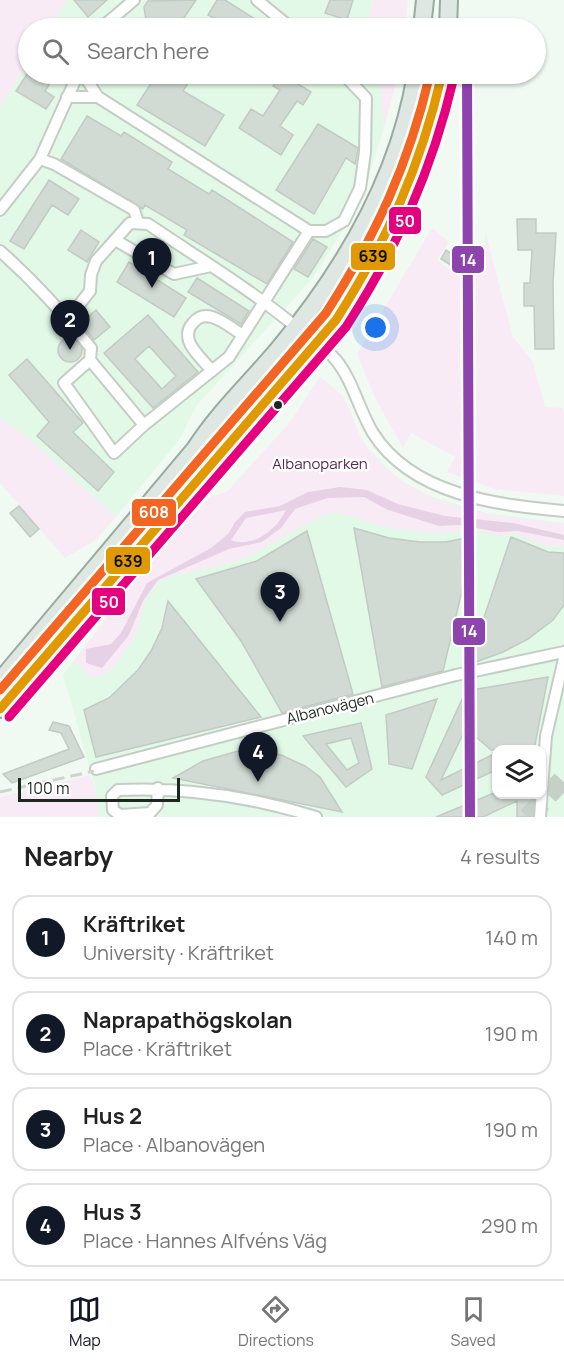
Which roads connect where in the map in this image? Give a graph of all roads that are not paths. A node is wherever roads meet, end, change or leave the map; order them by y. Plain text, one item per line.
1 (134, 0) edge
2 (257, 0) edge
3 (425, 0) edge
4 (449, 0) edge
5 (113, 18) edge
6 (279, 18) edge
7 (423, 18) edge
8 (448, 18) edge
9 (73, 84) edge
10 (90, 84) edge
11 (353, 84) edge
12 (414, 84) edge
13 (440, 84) edge
14 (67, 97) junction
15 (98, 97) junction
16 (40, 150) junction
17 (0, 210) edge
18 (138, 222) junction
19 (309, 231) junction
20 (115, 240) junction
21 (0, 251) edge
22 (211, 266) junction
23 (264, 302) junction
24 (68, 318) junction
25 (296, 327) junction
26 (243, 335) junction
27 (317, 344) junction
28 (90, 360) junction
29 (212, 371) junction
30 (144, 425) junction
31 (564, 511) edge
32 (564, 652) edge
33 (564, 659) edge
34 (0, 681) edge
35 (0, 709) edge
36 (96, 769) dead end
37 (158, 788) dead end
38 (316, 817) edge
39 (540, 817) edge

1 - 5 street
2 - 6 street
3 - 7 main road
4 - 8 main road
9 - 14 street
10 - 15 street
11 - 19 street
12 - 25 main road
13 - 27 main road
14 - 15 street
14 - 16 street
15 - 19 street
16 - 17 street
16 - 18 street
18 - 20 street
18 - 22 street
19 - 23 street
20 - 22 street
20 - 24 street
21 - 24 street
22 - 23 street
23 - 25 street
23 - 26 street
24 - 28 street
25 - 27 street
25 - 34 main road
26 - 29 street
26 - 29 street
27 - 31 street
27 - 35 main road
28 - 30 street
28 - 30 street
29 - 30 street
32 - 36 street, Albanovägen
33 - 39 street
37 - 38 street

